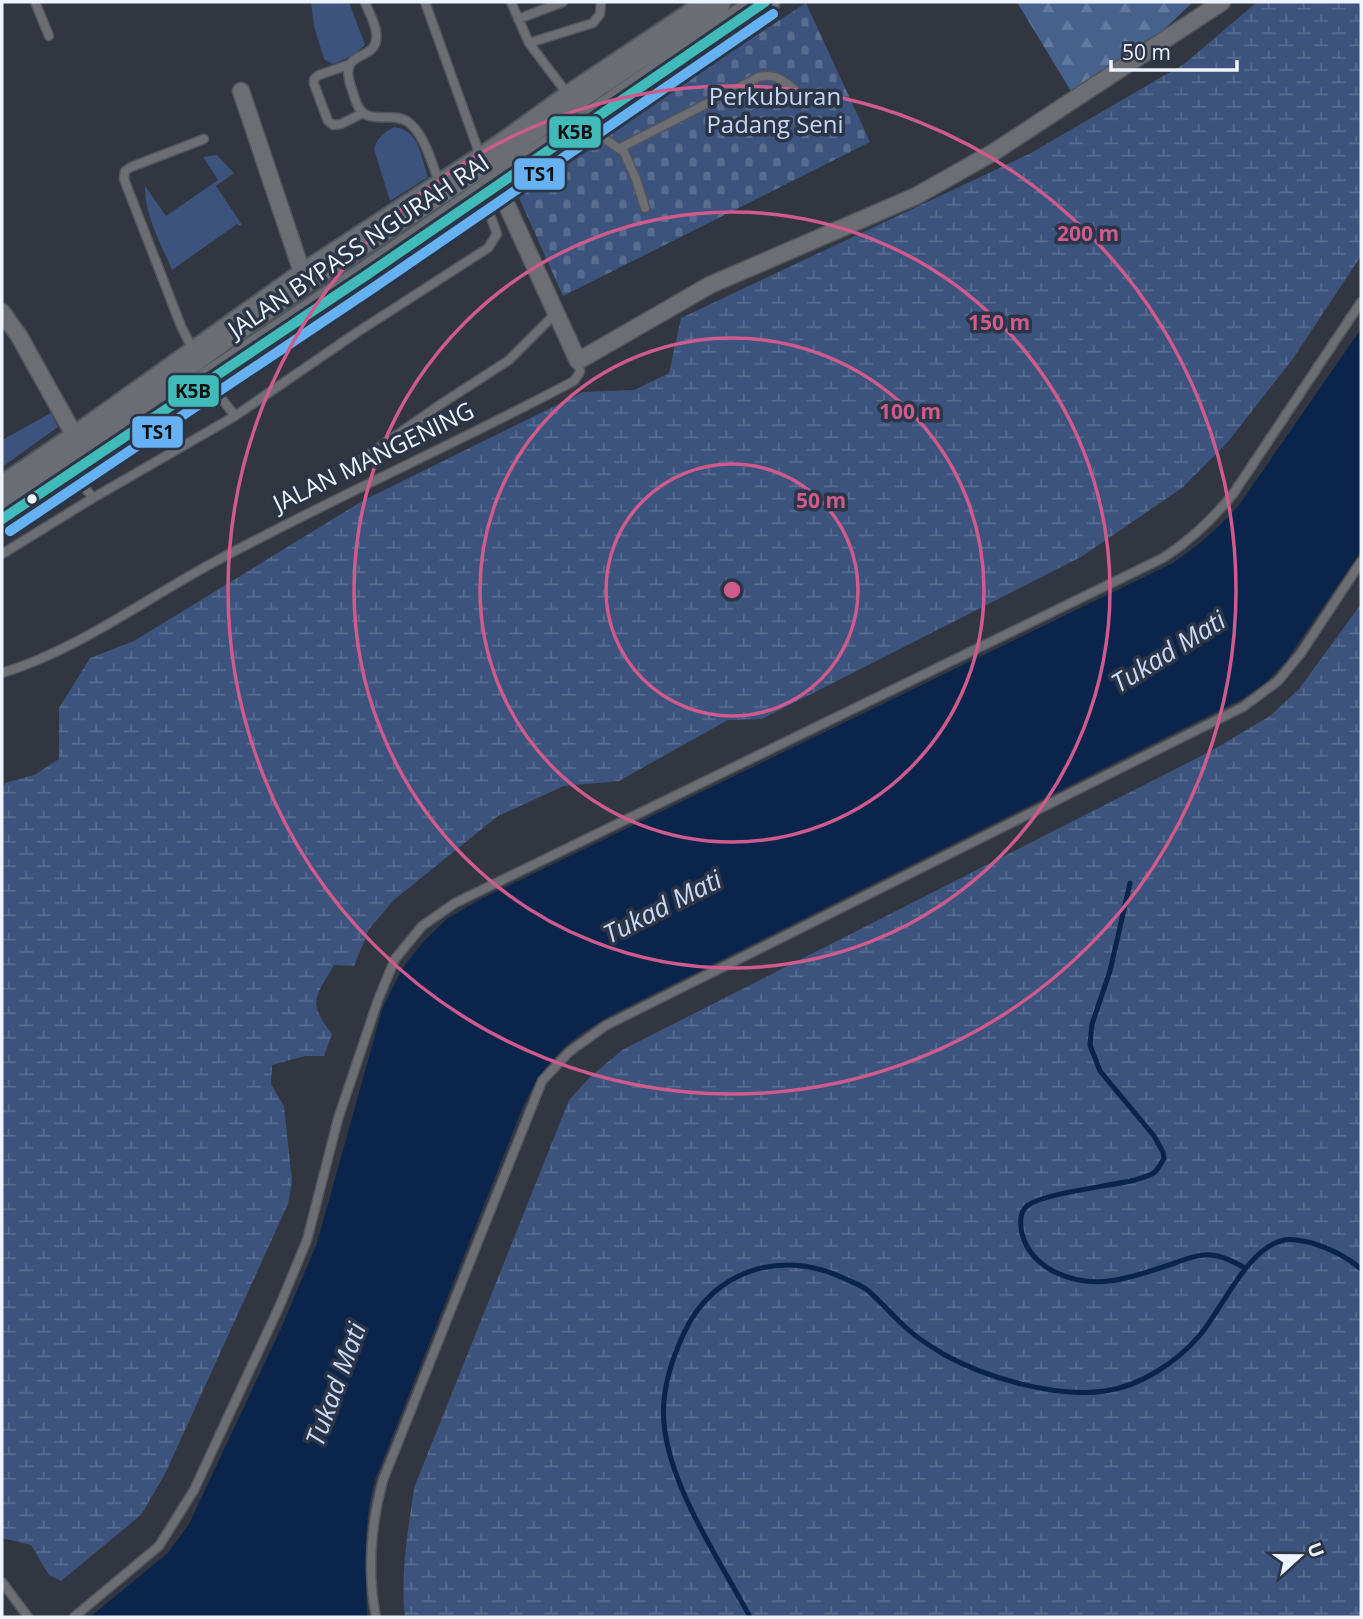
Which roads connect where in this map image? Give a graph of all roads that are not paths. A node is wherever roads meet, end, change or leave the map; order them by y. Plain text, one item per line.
1 (35, 2) edge
2 (365, 2) edge
3 (425, 2) edge
4 (511, 2) edge
5 (563, 2) edge
6 (601, 2) edge
7 (765, 2) edge
8 (1222, 2) edge
9 (700, 9) edge
10 (518, 19) junction
11 (49, 36) dead end
12 (529, 43) junction
13 (348, 65) junction
14 (794, 89) dead end
15 (241, 91) dead end
16 (571, 99) junction
17 (363, 113) junction
18 (584, 124) junction
19 (204, 139) dead end
20 (620, 148) junction
21 (482, 161) junction
22 (441, 186) junction
23 (490, 191) junction
24 (645, 208) dead end
25 (405, 211) junction
26 (422, 238) junction
27 (304, 278) junction
28 (1361, 302) edge
29 (2, 312) edge
30 (556, 313) junction
31 (196, 354) junction
32 (578, 361) junction
33 (208, 381) junction
34 (235, 416) junction
35 (77, 440) junction
36 (358, 462) dead end
37 (72, 472) junction
38 (2, 491) edge
39 (93, 498) junction
40 (2, 519) edge
41 (2, 554) edge
42 (1361, 562) edge
43 (2, 673) edge
44 (2, 1582) edge
45 (28, 1617) edge
46 (74, 1617) edge
47 (376, 1617) edge

1 - 11 lane
2 - 13 lane
3 - 21 lane
4 - 10 lane
5 - 10 lane
6 - 12 lane
7 - 18 highway, JALAN BYPASS NGURAH RAI
8 - 32 street
9 - 16 highway, JALAN BYPASS NGURAH RAI
10 - 12 lane
12 - 16 lane
13 - 17 lane
13 - 17 lane
14 - 20 lane
15 - 27 street
16 - 21 highway, JALAN BYPASS NGURAH RAI
17 - 22 lane
18 - 20 lane
18 - 23 highway, JALAN BYPASS NGURAH RAI
19 - 31 lane
20 - 24 lane
21 - 22 highway, JALAN BYPASS NGURAH RAI
22 - 25 highway, JALAN BYPASS NGURAH RAI
23 - 26 highway, JALAN BYPASS NGURAH RAI
23 - 30 street
23 - 34 lane
25 - 26 highway
25 - 27 highway, JALAN BYPASS NGURAH RAI
26 - 33 highway, JALAN BYPASS NGURAH RAI
27 - 31 highway, JALAN BYPASS NGURAH RAI
28 - 46 lane
29 - 35 street
30 - 32 street
30 - 36 lane
31 - 35 highway, JALAN BYPASS NGURAH RAI
32 - 43 lane, JALAN MANGENING
33 - 34 lane
33 - 37 highway, JALAN BYPASS NGURAH RAI
34 - 39 lane
35 - 38 highway, JALAN BYPASS NGURAH RAI
37 - 39 lane
37 - 40 highway, JALAN BYPASS NGURAH RAI
39 - 41 lane
42 - 47 lane
44 - 45 lane

